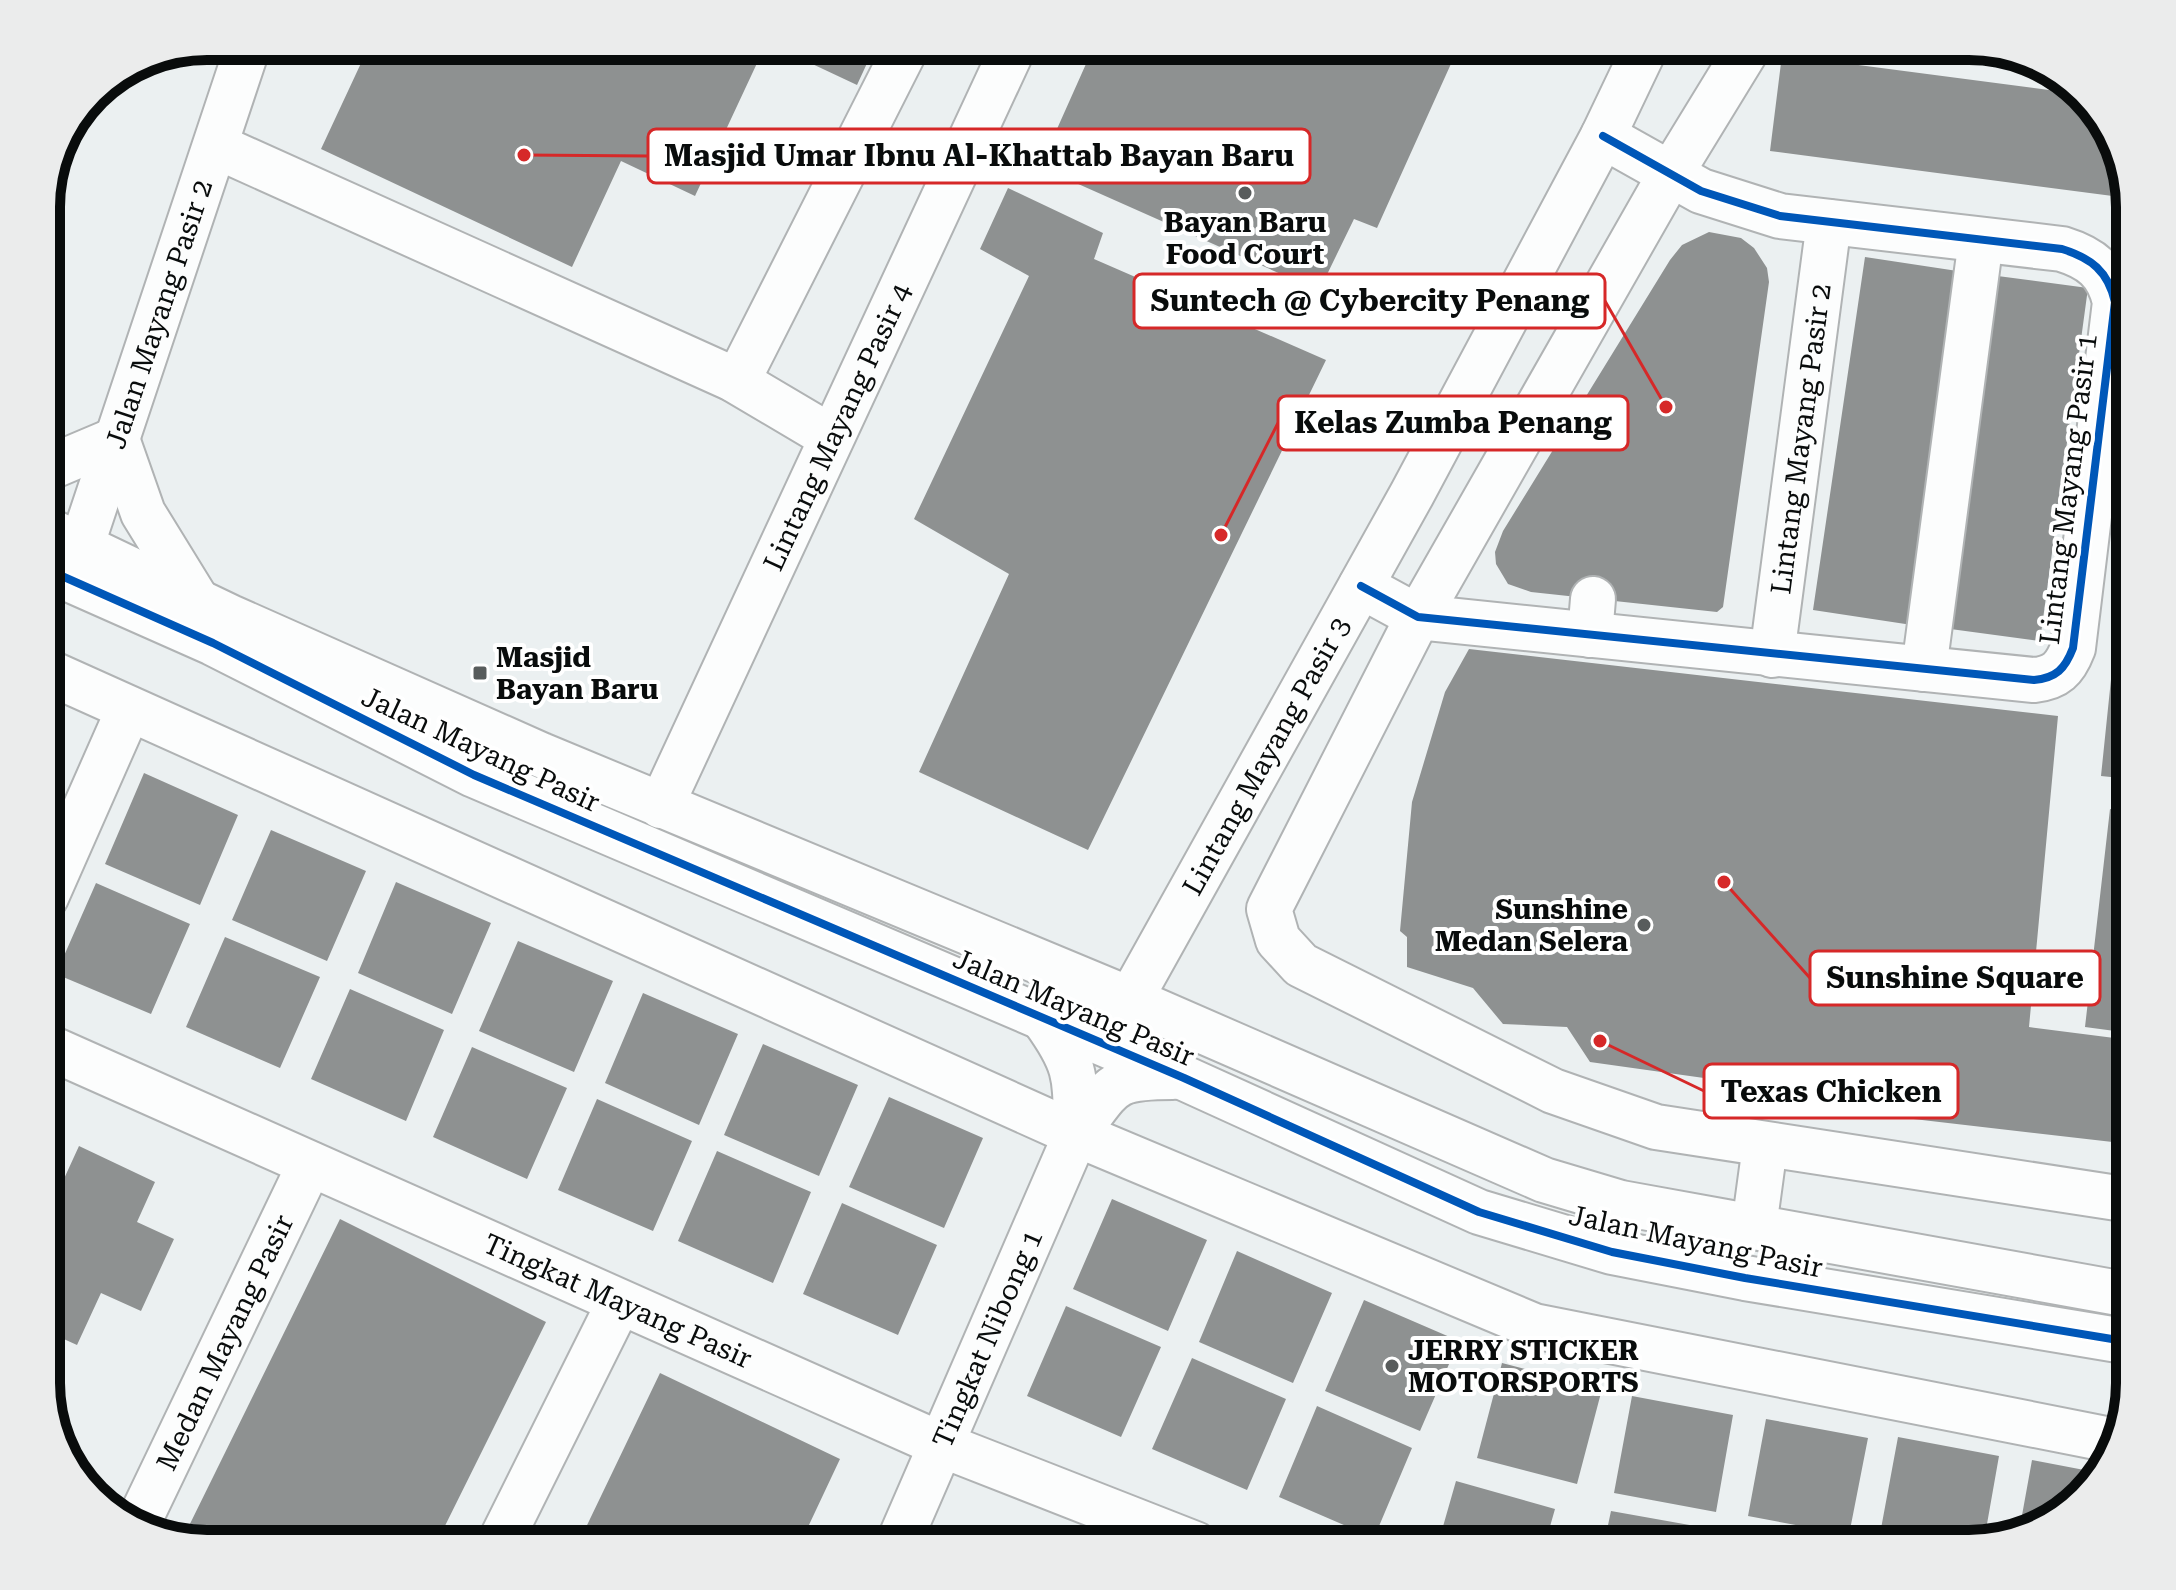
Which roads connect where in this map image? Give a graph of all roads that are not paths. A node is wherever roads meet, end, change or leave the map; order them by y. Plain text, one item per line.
1 (244, 60) edge
2 (900, 60) edge
3 (1007, 60) edge
4 (1639, 60) edge
5 (1740, 60) edge
6 (1603, 136) junction
7 (216, 146) junction
8 (1670, 175) junction
9 (1829, 222) junction
10 (1981, 240) junction
11 (733, 379) junction
12 (831, 437) junction
13 (117, 439) junction
14 (60, 463) edge
15 (61, 556) edge
16 (1361, 586) junction
17 (197, 601) junction
18 (1418, 617) junction
19 (1772, 655) junction
20 (1924, 669) junction
21 (60, 677) edge
22 (129, 709) junction
23 (661, 806) junction
24 (60, 865) edge
25 (1129, 999) junction
26 (1045, 1021) junction
27 (1105, 1047) junction
28 (60, 1062) edge
29 (1184, 1078) junction
30 (1076, 1134) junction
31 (1765, 1146) junction
32 (310, 1164) junction
33 (2116, 1198) edge
34 (1754, 1227) junction
35 (2116, 1289) edge
36 (619, 1303) junction
37 (2116, 1342) edge
38 (2105, 1439) edge
39 (942, 1445) junction
40 (142, 1515) edge
41 (506, 1530) edge
42 (904, 1530) edge
43 (1158, 1530) edge

1 - 7 street, Jalan Mayang Pasir 2
2 - 11 street
3 - 12 street, Lintang Mayang Pasir 4
4 - 6 street, Lintang Mayang Pasir 3
5 - 8 street
6 - 8 street, Lintang Mayang Pasir 1
6 - 16 street, Lintang Mayang Pasir 3
7 - 11 street
7 - 13 street, Jalan Mayang Pasir 2
8 - 9 street, Lintang Mayang Pasir 1
8 - 18 street
9 - 10 street, Lintang Mayang Pasir 1
9 - 19 street, Lintang Mayang Pasir 2
10 - 20 street
10 - 20 street, Lintang Mayang Pasir 1
11 - 12 street
12 - 23 street, Lintang Mayang Pasir 4
13 - 14 street
13 - 15 street, Jalan Mayang Pasir 2
13 - 17 street
15 - 17 street, Jalan Mayang Pasir
15 - 26 street, Jalan Mayang Pasir
16 - 18 street, Lintang Mayang Pasir 1
16 - 25 street, Lintang Mayang Pasir 3
17 - 23 street, Jalan Mayang Pasir
18 - 19 street, Lintang Mayang Pasir 1
18 - 31 street
19 - 20 street, Lintang Mayang Pasir 1
21 - 22 street
22 - 24 street
22 - 30 street
23 - 25 street, Jalan Mayang Pasir
25 - 27 street, Lintang Mayang Pasir 3
25 - 34 street, Jalan Mayang Pasir
26 - 27 street, Jalan Mayang Pasir
26 - 30 street
27 - 29 street, Jalan Mayang Pasir
28 - 32 street, Tingkat Mayang Pasir
29 - 30 street
29 - 37 street, Jalan Mayang Pasir
30 - 38 street
30 - 39 street, Tingkat Nibong 1
31 - 33 street
31 - 34 street
32 - 36 street, Tingkat Mayang Pasir
32 - 40 street, Medan Mayang Pasir
34 - 35 street, Jalan Mayang Pasir
36 - 39 street, Tingkat Mayang Pasir
36 - 41 street
39 - 42 street, Tingkat Nibong 1
39 - 43 street, Tingkat Mayang Pasir

